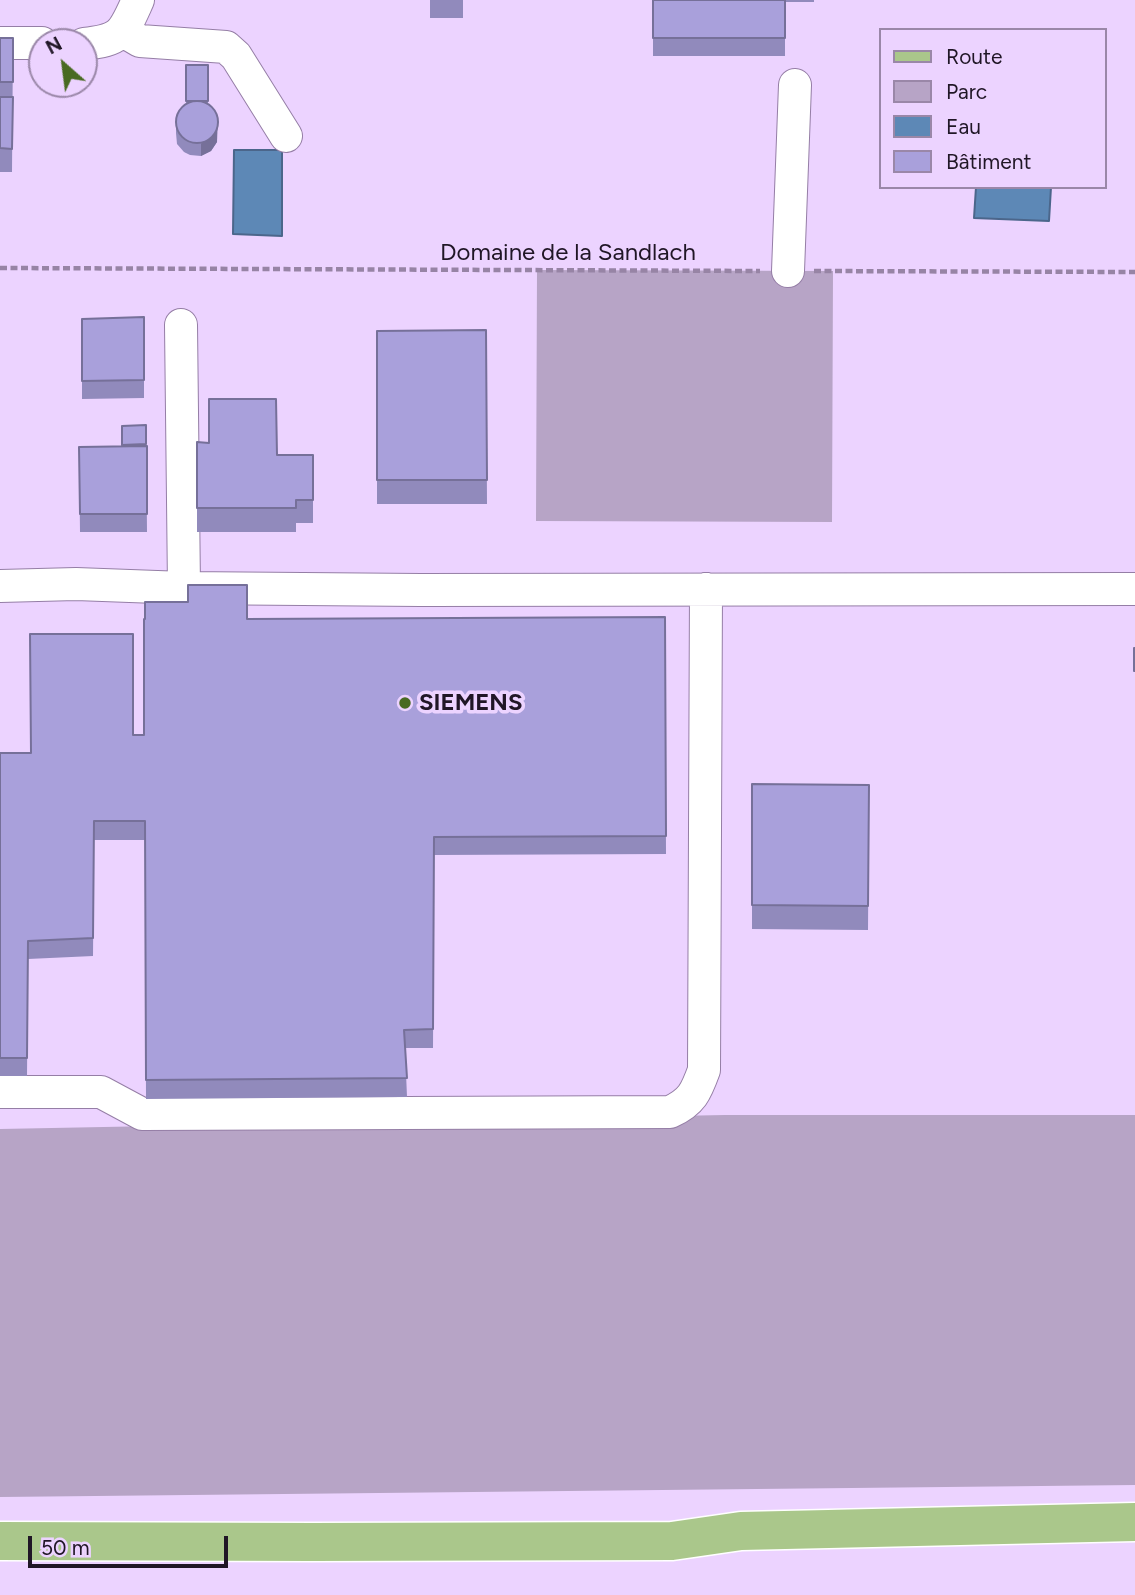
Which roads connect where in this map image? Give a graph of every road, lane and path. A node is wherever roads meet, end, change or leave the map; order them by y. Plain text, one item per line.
1 (138, 0) edge
2 (123, 31) junction
3 (98, 42) edge
4 (0, 43) edge
5 (28, 43) edge
6 (795, 85) dead end
7 (286, 136) dead end
8 (0, 268) edge
9 (788, 271) junction
10 (1135, 272) edge
11 (181, 325) dead end
12 (0, 586) edge
13 (184, 588) junction
14 (706, 589) junction
15 (1135, 589) edge
16 (0, 1091) edge
17 (1135, 1522) edge
18 (0, 1541) edge
19 (673, 1541) junction
20 (1135, 1548) edge

1 - 2 lane
2 - 3 lane
2 - 7 lane
4 - 5 lane
6 - 9 lane
8 - 9 path, Domaine de la Sandlach
9 - 10 path, Domaine de la Sandlach
11 - 13 lane
12 - 13 lane
13 - 14 lane
14 - 15 lane
14 - 16 lane
17 - 19 main road
18 - 19 main road
19 - 20 main road

